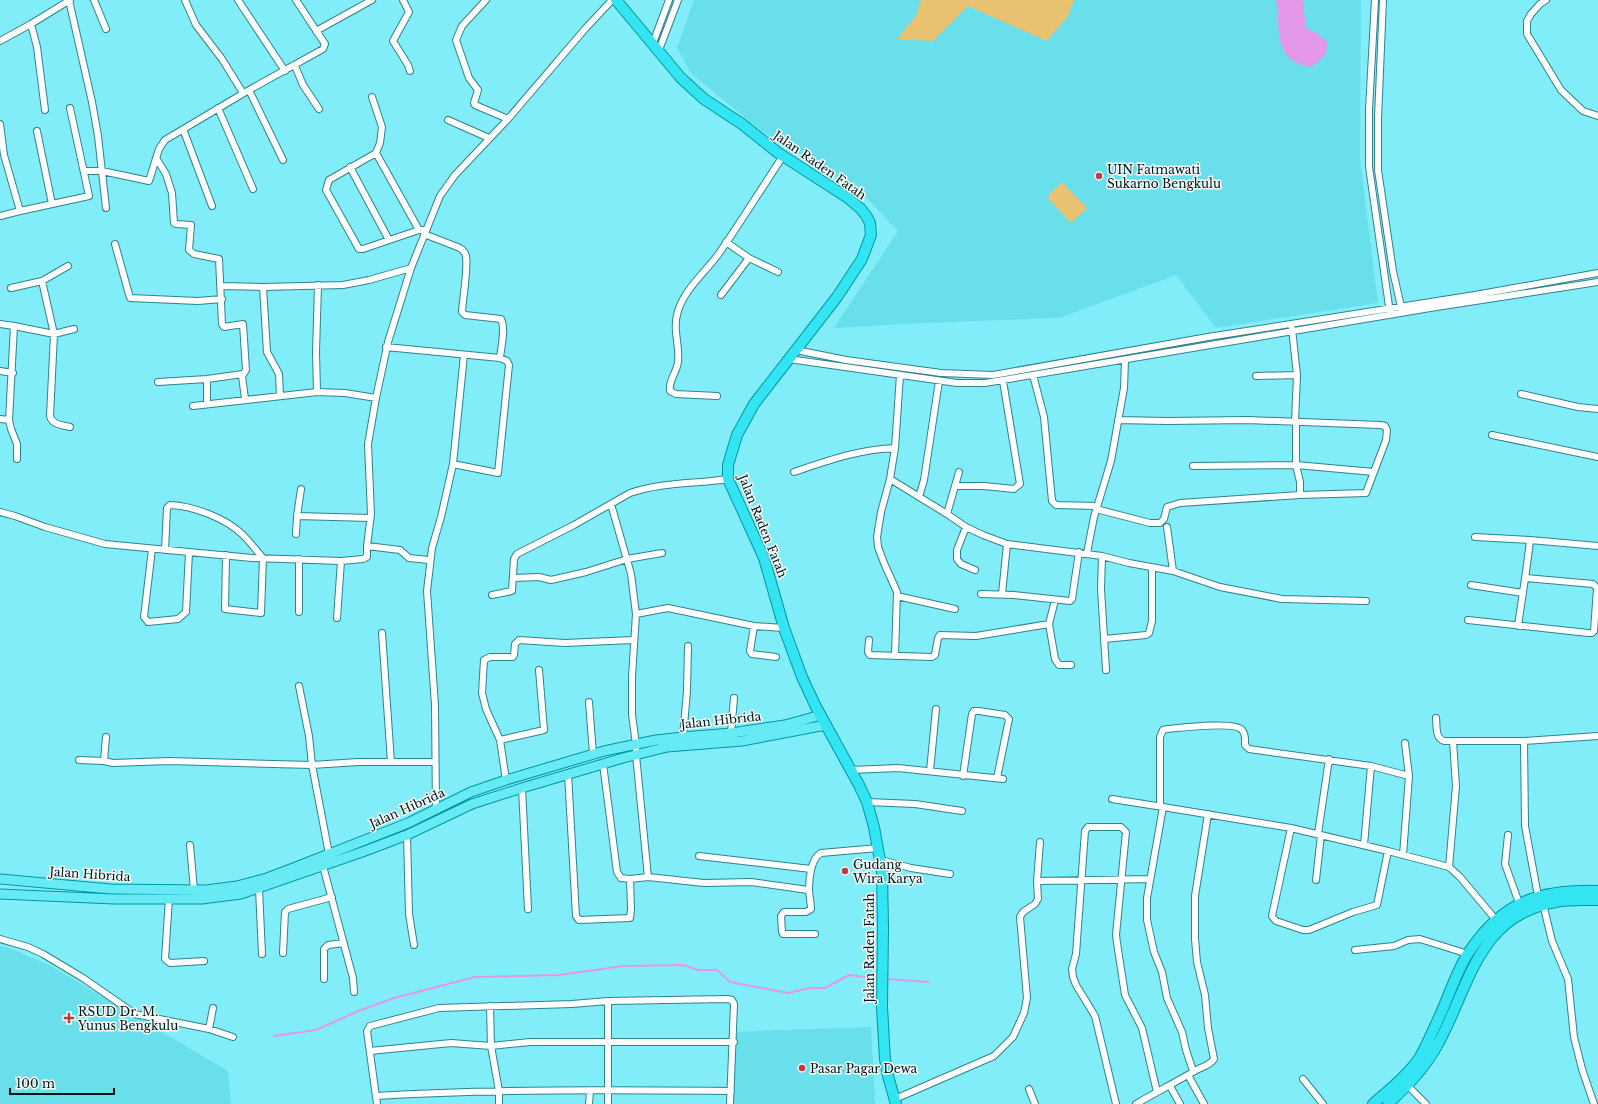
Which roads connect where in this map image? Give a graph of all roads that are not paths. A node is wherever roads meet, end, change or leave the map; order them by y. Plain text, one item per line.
1 (69, 0) edge
2 (94, 0) edge
3 (185, 0) edge
4 (238, 0) edge
5 (296, 0) edge
6 (372, 0) edge
7 (403, 0) edge
8 (486, 0) edge
9 (612, 0) edge
10 (616, 0) edge
11 (678, 0) edge
12 (1375, 0) edge
13 (1383, 0) edge
14 (1546, 0) edge
15 (365, 2) edge
16 (668, 2) edge
17 (675, 8) junction
18 (31, 24) junction
19 (106, 29) dead end
20 (316, 31) junction
21 (0, 41) edge
22 (656, 47) junction
23 (294, 66) junction
24 (285, 71) junction
25 (410, 72) dead end
26 (246, 92) junction
27 (372, 97) dead end
28 (70, 108) dead end
29 (218, 108) junction
30 (319, 109) dead end
31 (45, 110) dead end
32 (1598, 116) edge
33 (508, 119) junction
34 (448, 120) dead end
35 (0, 124) edge
36 (183, 129) junction
37 (37, 131) dead end
38 (489, 138) junction
39 (376, 153) junction
40 (783, 156) junction
41 (156, 158) junction
42 (283, 160) dead end
43 (350, 167) junction
44 (84, 171) junction
45 (102, 171) junction
46 (253, 188) dead end
47 (52, 204) junction
48 (212, 206) dead end
49 (106, 208) dead end
50 (20, 211) junction
51 (0, 216) edge
52 (423, 231) junction
53 (389, 240) junction
54 (726, 242) junction
55 (115, 244) dead end
56 (750, 258) junction
57 (1392, 264) junction
58 (1384, 265) junction
59 (68, 266) dead end
60 (411, 268) junction
61 (778, 272) dead end
62 (1598, 273) edge
63 (42, 281) junction
64 (1598, 282) edge
65 (318, 285) junction
66 (221, 286) junction
67 (263, 287) junction
68 (11, 288) dead end
69 (721, 295) dead end
70 (222, 298) junction
71 (1458, 301) junction
72 (1401, 307) junction
73 (1390, 309) junction
74 (1391, 316) junction
75 (0, 324) edge
76 (1291, 324) junction
77 (14, 326) junction
78 (74, 329) dead end
79 (1293, 332) junction
80 (54, 334) junction
81 (1229, 334) junction
82 (1232, 342) junction
83 (386, 348) junction
84 (796, 350) junction
85 (464, 355) junction
86 (1104, 355) junction
87 (500, 358) junction
88 (789, 359) junction
89 (1125, 360) junction
90 (1106, 362) junction
91 (0, 371) edge
92 (13, 373) junction
93 (943, 373) junction
94 (243, 374) junction
95 (900, 375) junction
96 (1297, 375) junction
97 (1034, 376) junction
98 (1256, 376) dead end
99 (207, 379) junction
100 (940, 381) junction
101 (1003, 381) junction
102 (158, 382) dead end
103 (317, 392) junction
104 (1521, 394) dead end
105 (280, 396) junction
106 (717, 396) dead end
107 (376, 398) junction
108 (245, 399) junction
109 (208, 404) junction
110 (193, 406) dead end
111 (1598, 409) edge
112 (0, 419) edge
113 (10, 420) junction
114 (1118, 420) junction
115 (1295, 422) junction
116 (70, 427) dead end
117 (1492, 435) dead end
118 (894, 448) junction
119 (1598, 457) edge
120 (17, 459) dead end
121 (453, 464) junction
122 (1296, 465) junction
123 (1193, 466) dead end
124 (794, 472) dead end
125 (959, 472) dead end
126 (1374, 472) junction
127 (728, 479) junction
128 (890, 480) junction
129 (956, 486) junction
130 (301, 489) dead end
131 (1300, 495) junction
132 (919, 497) junction
133 (611, 504) junction
134 (1096, 507) junction
135 (0, 512) edge
136 (947, 514) junction
137 (297, 516) junction
138 (370, 518) junction
139 (966, 527) junction
140 (1167, 527) dead end
141 (296, 534) dead end
142 (1475, 538) dead end
143 (1530, 540) junction
144 (1007, 544) junction
145 (367, 546) junction
146 (1598, 546) edge
147 (152, 549) junction
148 (165, 550) junction
149 (189, 552) junction
150 (1079, 552) junction
151 (662, 553) dead end
152 (1087, 553) junction
153 (226, 555) junction
154 (1102, 556) junction
155 (263, 558) junction
156 (300, 559) junction
157 (627, 559) junction
158 (341, 560) junction
159 (429, 560) junction
160 (1152, 568) junction
161 (974, 570) dead end
162 (1173, 571) junction
163 (513, 578) junction
164 (1526, 578) junction
165 (1471, 585) dead end
166 (1523, 593) junction
167 (981, 594) dead end
168 (1002, 594) junction
169 (492, 595) dead end
170 (897, 596) junction
171 (1055, 600) junction
172 (1366, 601) dead end
173 (955, 609) dead end
174 (299, 612) dead end
175 (636, 614) junction
176 (337, 618) dead end
177 (1468, 620) dead end
178 (1049, 624) junction
179 (754, 626) junction
180 (1518, 626) junction
181 (784, 628) junction
182 (382, 632) dead end
183 (1104, 639) junction
184 (633, 640) junction
185 (869, 640) dead end
186 (688, 646) dead end
187 (895, 656) junction
188 (776, 657) dead end
189 (1071, 665) dead end
190 (540, 670) dead end
191 (1106, 670) dead end
192 (299, 686) dead end
193 (734, 698) dead end
194 (589, 702) dead end
195 (936, 709) dead end
196 (821, 715) junction
197 (1436, 718) dead end
198 (826, 725) junction
199 (731, 733) junction
200 (683, 736) junction
201 (1598, 736) edge
202 (106, 737) dead end
203 (500, 740) junction
204 (1453, 741) junction
205 (1524, 741) junction
206 (1405, 743) dead end
207 (636, 744) junction
208 (593, 754) junction
209 (636, 755) junction
210 (1329, 759) junction
211 (79, 760) dead end
212 (104, 761) junction
213 (391, 762) junction
214 (435, 762) junction
215 (603, 764) junction
216 (312, 765) junction
217 (1371, 766) junction
218 (851, 770) junction
219 (930, 771) junction
220 (568, 774) junction
221 (963, 776) junction
222 (1409, 776) junction
223 (506, 780) junction
224 (522, 788) junction
225 (1112, 799) dead end
226 (867, 802) junction
227 (1162, 806) junction
228 (436, 810) junction
229 (962, 811) dead end
230 (1208, 814) junction
231 (1291, 828) junction
232 (1319, 834) junction
233 (407, 835) junction
234 (1508, 835) dead end
235 (1040, 842) dead end
236 (190, 845) dead end
237 (1364, 845) junction
238 (878, 848) junction
239 (1388, 851) junction
240 (329, 854) junction
241 (343, 854) junction
242 (1403, 855) junction
243 (698, 856) dead end
244 (881, 860) junction
245 (323, 866) junction
246 (1449, 867) junction
247 (811, 870) junction
248 (950, 874) dead end
249 (648, 877) junction
250 (1122, 878) junction
251 (0, 879) edge
252 (630, 879) junction
253 (1150, 879) junction
254 (1082, 880) junction
255 (1316, 880) dead end
256 (1037, 881) junction
257 (259, 888) junction
258 (194, 890) junction
259 (808, 890) junction
260 (1598, 891) edge
261 (0, 894) edge
262 (332, 897) junction
263 (169, 898) junction
264 (1540, 900) junction
265 (1598, 900) edge
266 (1519, 903) junction
267 (528, 909) dead end
268 (1496, 920) junction
269 (815, 934) dead end
270 (0, 939) edge
271 (344, 943) junction
272 (414, 945) dead end
273 (1355, 950) dead end
274 (283, 953) dead end
275 (262, 954) dead end
276 (1468, 954) junction
277 (204, 961) dead end
278 (324, 979) dead end
279 (354, 992) dead end
280 (608, 1001) junction
281 (490, 1006) junction
282 (214, 1008) dead end
283 (209, 1029) junction
284 (232, 1037) dead end
285 (734, 1042) junction
286 (608, 1043) junction
287 (491, 1046) junction
288 (370, 1051) junction
289 (1190, 1073) junction
290 (1303, 1079) dead end
291 (1170, 1086) junction
292 (1408, 1086) junction
293 (1029, 1089) dead end
294 (609, 1090) junction
295 (499, 1091) junction
296 (590, 1091) junction
297 (730, 1091) junction
298 (1157, 1092) junction
299 (376, 1096) junction
300 (895, 1102) edge
301 (1392, 1102) edge
302 (377, 1104) edge
303 (499, 1104) edge
304 (589, 1104) edge
305 (608, 1104) edge
306 (730, 1104) edge
307 (1035, 1104) edge
308 (1116, 1104) edge
309 (1136, 1104) edge
310 (1180, 1104) edge
311 (1204, 1104) edge
312 (1323, 1104) edge
313 (1373, 1104) edge
314 (1426, 1104) edge
315 (1594, 1104) edge

1 - 18 street
1 - 45 street
2 - 19 street
3 - 26 street
4 - 24 street
5 - 20 street
6 - 15 street
7 - 25 street
8 - 33 street
9 - 33 street
10 - 22 highway, Jalan Raden Fatah
11 - 17 street
12 - 58 street
13 - 57 street
14 - 32 street
15 - 20 street
16 - 17 street
16 - 22 street
17 - 22 street
18 - 21 street
18 - 31 street
20 - 23 street
22 - 40 highway, Jalan Raden Fatah
23 - 24 street
23 - 30 street
24 - 26 street
26 - 29 street
26 - 42 street
27 - 39 street
28 - 44 street
29 - 36 street
29 - 46 street
33 - 38 street
34 - 38 street
35 - 50 street
36 - 41 street
36 - 48 street
37 - 47 street
38 - 52 street
39 - 43 street
39 - 52 street
40 - 54 street
40 - 84 highway, Jalan Raden Fatah
41 - 45 street
41 - 66 street
43 - 53 street
43 - 53 street
44 - 45 street
44 - 47 street
45 - 49 street
47 - 50 street
50 - 51 street
52 - 53 street
52 - 60 street
52 - 87 street
54 - 56 street
54 - 106 street
55 - 70 street
56 - 61 street
56 - 69 street
57 - 58 street
57 - 72 street
58 - 73 street
59 - 63 street
60 - 65 street
60 - 83 street
62 - 71 street
63 - 68 street
63 - 80 street
64 - 71 street
65 - 67 street
65 - 103 street
66 - 67 street
66 - 70 street
67 - 105 street
70 - 94 street
71 - 72 street
71 - 74 street
72 - 73 street
73 - 74 street
73 - 76 street
74 - 79 street
75 - 77 street
76 - 79 street
76 - 81 street
77 - 80 street
77 - 92 street
78 - 80 street
79 - 82 street
79 - 96 street
80 - 116 street
81 - 82 street
81 - 86 street
82 - 89 street
83 - 85 street
83 - 107 street
84 - 88 highway, Jalan Raden Fatah
84 - 93 street
85 - 87 street
85 - 121 street
86 - 90 street
86 - 93 street
87 - 121 street
88 - 95 street
88 - 127 highway, Jalan Raden Fatah
89 - 90 street
89 - 114 street
90 - 97 street
91 - 92 street
92 - 113 street
93 - 100 street
94 - 99 street
94 - 108 street
95 - 100 street
95 - 118 street
96 - 98 street
96 - 115 street
97 - 101 street
97 - 134 street
99 - 102 street
99 - 109 street
100 - 101 street
100 - 132 street
101 - 129 street
103 - 105 street
103 - 107 street
104 - 111 street
105 - 108 street
107 - 138 street
108 - 109 street
109 - 110 street
112 - 113 street
113 - 120 street
114 - 115 street
114 - 134 street
115 - 122 street
115 - 126 street
117 - 119 street
118 - 124 street
118 - 128 street
121 - 159 street
122 - 123 street
122 - 126 street
122 - 131 street
125 - 129 street
126 - 131 street
127 - 133 street
127 - 181 highway, Jalan Raden Fatah
128 - 132 street
128 - 170 street
129 - 136 street
130 - 137 street
131 - 134 street
132 - 136 street
133 - 157 street
133 - 163 street
134 - 152 street
135 - 147 street
136 - 139 street
137 - 138 street
137 - 141 street
138 - 145 street
139 - 144 street
139 - 161 street
140 - 162 street
142 - 143 street
143 - 146 street
143 - 164 street
144 - 150 street
144 - 168 street
145 - 158 street
145 - 159 street
147 - 148 street
147 - 149 street
148 - 149 street
148 - 155 street
149 - 153 street
150 - 152 street
150 - 171 street
151 - 157 street
152 - 154 street
153 - 155 street
153 - 155 street
154 - 160 street
154 - 183 street
155 - 156 street
156 - 158 street
156 - 174 street
157 - 163 street
157 - 175 street
158 - 176 street
159 - 214 street
160 - 162 street
160 - 183 street
162 - 172 street
163 - 169 street
164 - 166 street
164 - 180 street
165 - 166 street
166 - 180 street
167 - 168 street
168 - 171 street
170 - 173 street
170 - 187 street
171 - 178 street
175 - 179 street
175 - 184 street
177 - 180 street
178 - 187 street
178 - 189 street
179 - 181 street
179 - 188 street
181 - 196 highway, Jalan Raden Fatah
182 - 213 street
183 - 191 street
184 - 203 street
184 - 207 street
185 - 187 street
186 - 200 street
190 - 203 street
192 - 216 street
193 - 199 street
194 - 208 street
195 - 219 street
196 - 198 highway, Jalan Raden Fatah
196 - 199 main road, Jalan Hibrida
197 - 204 street
198 - 209 main road
198 - 218 highway, Jalan Raden Fatah
199 - 200 main road, Jalan Hibrida
200 - 207 main road, Jalan Hibrida
201 - 205 street
202 - 212 street
203 - 223 street
204 - 205 street
204 - 246 street
205 - 264 street
206 - 222 street
207 - 208 main road, Jalan Hibrida
207 - 209 street
208 - 223 main road, Jalan Hibrida
209 - 215 main road
209 - 249 street
210 - 217 street
210 - 227 street
210 - 232 street
211 - 212 street
212 - 216 street
213 - 214 street
213 - 216 street
214 - 228 street
215 - 220 main road
215 - 252 street
216 - 240 street
217 - 222 street
217 - 237 street
218 - 219 street
218 - 226 highway, Jalan Raden Fatah
219 - 221 street
220 - 224 main road
220 - 252 street
221 - 221 street
222 - 242 street
223 - 228 main road, Jalan Hibrida
224 - 233 main road
224 - 267 street
225 - 227 street
226 - 229 street
226 - 238 highway, Jalan Raden Fatah
227 - 230 street
227 - 253 street
228 - 241 main road, Jalan Hibrida
230 - 231 street
230 - 289 street
231 - 232 street
231 - 239 street
232 - 237 street
232 - 255 street
233 - 241 main road
233 - 272 street
234 - 266 street
235 - 256 street
236 - 258 street
237 - 239 street
238 - 244 highway, Jalan Raden Fatah
238 - 247 street
239 - 242 street
240 - 241 main road, Jalan Hibrida
240 - 258 main road, Jalan Hibrida
241 - 245 main road
242 - 246 street
243 - 247 street
244 - 248 street
244 - 300 highway, Jalan Raden Fatah
245 - 257 main road
245 - 262 street
246 - 268 street
247 - 259 street
249 - 252 street
249 - 259 street
250 - 253 street
250 - 254 street
250 - 254 street
250 - 298 street
251 - 258 main road, Jalan Hibrida
253 - 289 street
254 - 256 street
254 - 308 street
256 - 300 street
257 - 263 main road
257 - 275 street
259 - 269 street
260 - 264 highway
261 - 263 main road
262 - 271 street
262 - 274 street
263 - 277 street
264 - 265 highway
264 - 266 highway
264 - 292 highway
264 - 315 street
266 - 268 highway
268 - 276 highway
270 - 283 street
271 - 278 street
271 - 279 street
273 - 276 street
276 - 313 highway
280 - 281 street
280 - 285 street
280 - 286 street
281 - 287 street
281 - 288 street
282 - 283 street
283 - 284 street
285 - 286 street
285 - 297 street
286 - 287 street
286 - 294 street
287 - 288 street
287 - 295 street
288 - 299 street
289 - 291 street
289 - 311 street
290 - 312 street
291 - 298 street
291 - 310 street
292 - 301 highway
292 - 314 street
293 - 307 street
294 - 296 street
294 - 297 street
294 - 305 street
295 - 296 street
295 - 299 street
295 - 303 street
296 - 304 street
297 - 306 street
298 - 309 street
299 - 302 street

